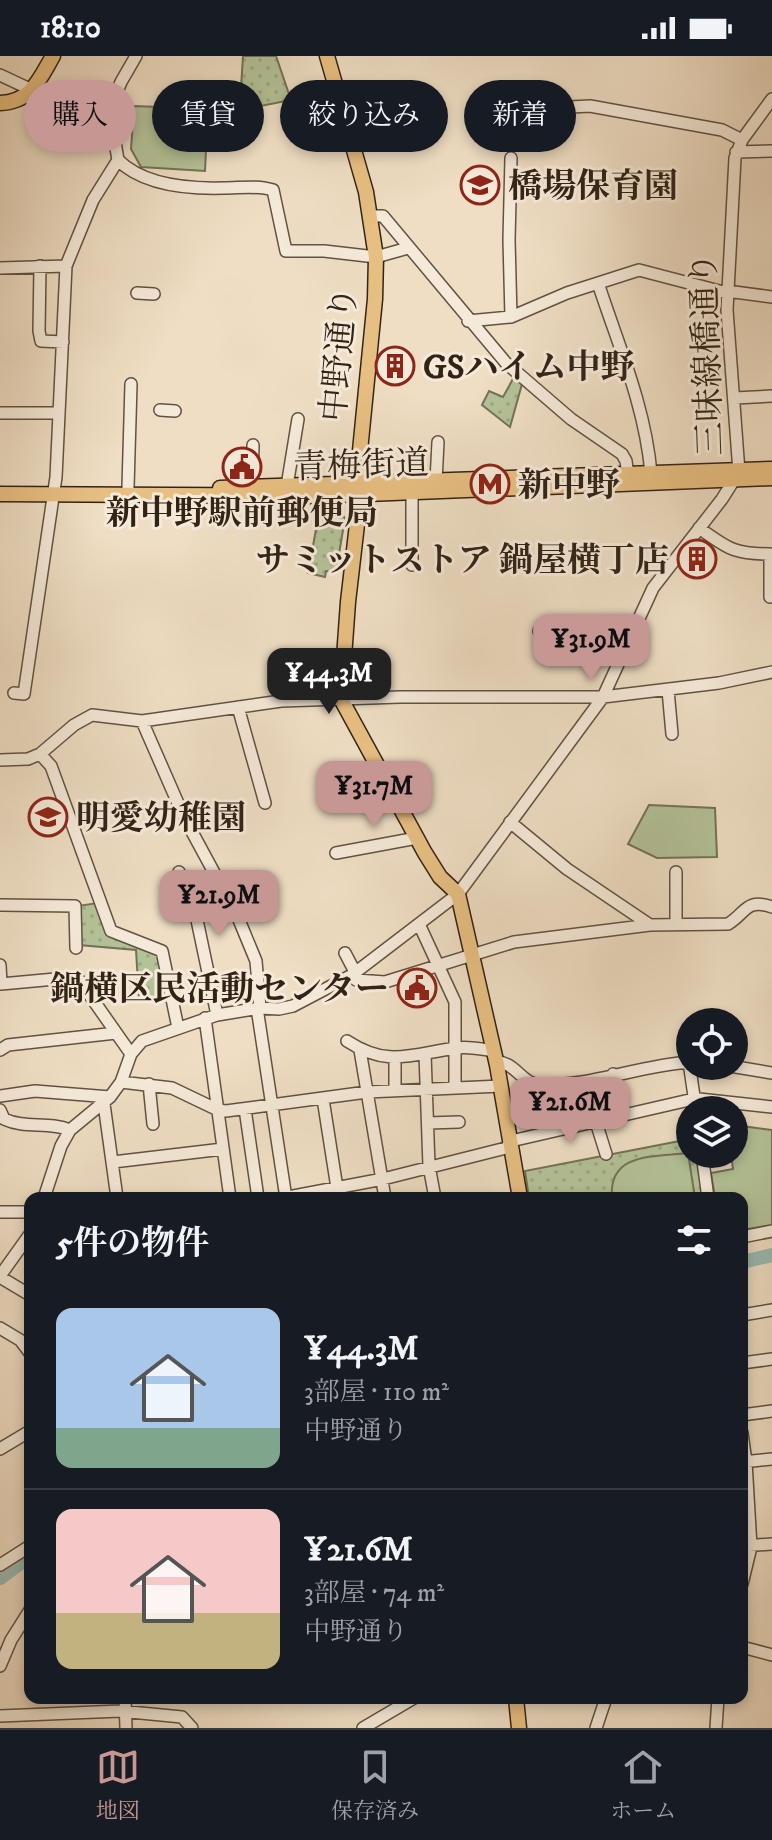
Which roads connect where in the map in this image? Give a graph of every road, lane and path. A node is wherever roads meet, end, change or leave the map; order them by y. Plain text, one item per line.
1 (53, 56) edge
2 (136, 56) edge
3 (327, 56) edge
4 (0, 75) edge
5 (38, 80) edge
6 (122, 80) edge
7 (24, 85) edge
8 (24, 96) edge
9 (772, 99) edge
10 (0, 103) edge
11 (576, 107) edge
12 (739, 146) junction
13 (772, 151) edge
14 (117, 152) edge
15 (511, 158) dead end
16 (118, 160) junction
17 (371, 216) junction
18 (408, 248) junction
19 (376, 257) junction
20 (40, 266) junction
21 (66, 266) junction
22 (0, 268) edge
23 (598, 283) junction
24 (727, 292) junction
25 (137, 293) dead end
26 (154, 294) dead end
27 (772, 297) edge
28 (511, 317) junction
29 (468, 321) junction
30 (63, 342) junction
31 (131, 384) dead end
32 (772, 396) edge
33 (735, 398) junction
34 (160, 410) dead end
35 (175, 411) dead end
36 (0, 413) edge
37 (59, 413) junction
38 (298, 419) dead end
39 (438, 442) dead end
40 (253, 445) dead end
41 (772, 469) edge
42 (651, 473) junction
43 (628, 475) junction
44 (738, 475) junction
45 (772, 478) edge
46 (436, 481) junction
47 (0, 485) edge
48 (287, 486) junction
49 (128, 487) junction
50 (252, 487) junction
51 (359, 489) junction
52 (53, 490) junction
53 (412, 492) junction
54 (0, 494) edge
55 (699, 528) junction
56 (412, 565) dead end
57 (770, 597) dead end
58 (772, 672) edge
59 (668, 690) junction
60 (14, 693) dead end
61 (603, 697) junction
62 (341, 699) junction
63 (238, 707) junction
64 (142, 721) junction
65 (672, 734) dead end
66 (40, 754) junction
67 (0, 760) edge
68 (265, 803) dead end
69 (510, 822) junction
70 (417, 838) junction
71 (336, 853) dead end
72 (179, 872) dead end
73 (676, 872) dead end
74 (458, 894) junction
75 (0, 905) edge
76 (772, 907) edge
77 (419, 924) junction
78 (678, 924) junction
79 (650, 925) junction
80 (76, 948) dead end
81 (345, 953) dead end
82 (473, 953) junction
83 (0, 965) edge
84 (439, 966) junction
85 (354, 973) junction
86 (258, 1008) junction
87 (211, 1016) junction
88 (178, 1028) junction
89 (116, 1033) junction
90 (347, 1041) dead end
91 (455, 1048) junction
92 (0, 1050) edge
93 (360, 1050) junction
94 (131, 1054) junction
95 (425, 1054) junction
96 (495, 1057) junction
97 (395, 1058) junction
98 (676, 1064) edge
99 (748, 1069) edge
100 (772, 1073) edge
101 (613, 1074) junction
102 (121, 1082) junction
103 (149, 1084) junction
104 (541, 1085) junction
105 (501, 1086) junction
106 (455, 1087) junction
107 (427, 1088) junction
108 (395, 1090) junction
109 (367, 1092) junction
110 (0, 1096) edge
111 (323, 1099) junction
112 (107, 1100) junction
113 (271, 1106) junction
114 (748, 1106) edge
115 (772, 1107) edge
116 (676, 1108) edge
117 (245, 1109) junction
118 (218, 1110) junction
119 (622, 1116) junction
120 (1, 1118) edge
121 (459, 1122) dead end
122 (596, 1122) junction
123 (428, 1123) junction
124 (153, 1124) dead end
125 (70, 1130) junction
126 (548, 1132) junction
127 (511, 1141) junction
128 (223, 1149) junction
129 (606, 1154) dead end
130 (113, 1162) junction
131 (429, 1166) junction
132 (704, 1168) edge
133 (383, 1179) junction
134 (337, 1188) junction
135 (46, 1192) edge
136 (116, 1192) edge
137 (229, 1192) edge
138 (257, 1192) edge
139 (284, 1192) edge
140 (316, 1192) edge
141 (384, 1192) edge
142 (434, 1192) edge
143 (519, 1192) edge
144 (707, 1192) edge
145 (0, 1212) edge
146 (24, 1212) edge
147 (772, 1231) edge
148 (748, 1236) edge
149 (24, 1242) edge
150 (0, 1276) edge
151 (24, 1291) edge
152 (772, 1310) edge
153 (748, 1314) edge
154 (0, 1328) edge
155 (24, 1346) edge
156 (772, 1359) edge
157 (748, 1362) edge
158 (772, 1411) edge
159 (748, 1414) edge
160 (24, 1435) edge
161 (0, 1449) edge
162 (772, 1459) edge
163 (748, 1462) edge
164 (772, 1544) edge
165 (748, 1546) edge
166 (24, 1550) edge
167 (0, 1564) edge
168 (24, 1619) edge
169 (748, 1649) edge
170 (772, 1655) edge
171 (0, 1666) edge
172 (125, 1704) edge
173 (404, 1704) edge
174 (517, 1704) edge
175 (604, 1704) edge
176 (718, 1704) edge
177 (125, 1712) junction
178 (0, 1716) edge
179 (367, 1727) edge
180 (126, 1728) edge
181 (192, 1728) edge
182 (519, 1728) edge
183 (596, 1728) edge
184 (716, 1728) edge

1 - 5 main road
2 - 6 street
3 - 17 main road, 中野通り
4 - 7 street
8 - 10 main road
9 - 12 street
11 - 12 street
12 - 13 street
12 - 24 street, 三味線橋通り
14 - 16 street
15 - 28 street
16 - 19 street
16 - 21 street
17 - 18 street
17 - 19 main road, 中野通り
18 - 19 street
18 - 29 street
19 - 51 main road, 中野通り
20 - 21 street
20 - 22 street
20 - 30 street
21 - 30 street
23 - 24 street
23 - 28 street
23 - 42 street
24 - 27 street
24 - 33 street, 三味線橋通り
25 - 26 street
28 - 29 street
29 - 43 street
30 - 37 street
31 - 49 street
32 - 33 street
33 - 44 street, 三味線橋通り
34 - 35 street
36 - 37 street
37 - 52 street
38 - 48 street
39 - 46 street
40 - 50 street
41 - 44 main road, 青梅街道
42 - 43 main road, 青梅街道
42 - 44 main road, 青梅街道
43 - 46 main road, 青梅街道
44 - 45 main road, 青梅街道
44 - 53 main road, 青梅街道
44 - 55 street
46 - 51 main road, 青梅街道
47 - 52 main road, 青梅街道
48 - 50 main road, 青梅街道
48 - 51 main road, 青梅街道
49 - 50 main road, 青梅街道
49 - 52 main road, 青梅街道
51 - 52 main road, 青梅街道
51 - 53 main road, 青梅街道
51 - 62 main road, 中野通り
52 - 54 main road, 青梅街道
52 - 60 street
53 - 56 street
55 - 57 street
55 - 61 street
58 - 59 street
59 - 61 street
59 - 65 street
61 - 62 street
61 - 69 street
62 - 63 street
62 - 70 main road
63 - 64 street
63 - 68 street
64 - 66 street
64 - 86 street
66 - 67 street
66 - 88 street
69 - 74 street
69 - 79 street
70 - 71 street
70 - 74 main road
72 - 87 street
73 - 78 street
74 - 77 street
74 - 82 main road
75 - 80 street
76 - 78 street
77 - 84 street
77 - 85 street
78 - 79 street
79 - 82 street
81 - 85 street
82 - 84 street
82 - 96 main road
83 - 89 street
84 - 85 street
84 - 91 street
85 - 86 street
86 - 87 street
86 - 113 street
87 - 88 street
87 - 118 street
88 - 94 street
89 - 92 street
89 - 94 street
90 - 93 street
91 - 95 street
91 - 96 street
91 - 106 street
93 - 97 street
93 - 109 street
94 - 102 street
95 - 97 street
95 - 107 street
96 - 104 street
96 - 105 main road
97 - 108 street
98 - 101 street
99 - 100 street
101 - 104 street
101 - 119 street
102 - 103 street
102 - 112 street
103 - 118 street
103 - 124 street
104 - 126 street
105 - 106 street
105 - 127 main road
106 - 107 street
107 - 108 street
107 - 123 street
108 - 109 street
109 - 111 street
109 - 133 street
110 - 112 street
111 - 113 street
111 - 134 street
112 - 125 street
112 - 130 street
113 - 117 street
113 - 139 street
114 - 115 street
116 - 119 street
117 - 118 street
117 - 138 street
118 - 128 street
119 - 122 street
120 - 125 street
121 - 123 street
122 - 126 street
122 - 129 street
123 - 131 street
125 - 135 street
126 - 127 street
127 - 131 street
127 - 143 main road
128 - 130 street
128 - 137 street
130 - 136 street
131 - 133 street
131 - 142 street
132 - 144 street
133 - 134 street
133 - 141 street
134 - 140 street
145 - 146 street
147 - 148 street
149 - 150 street
150 - 151 street
152 - 153 street
154 - 155 street
156 - 157 street
158 - 159 street
160 - 161 street
162 - 163 street
164 - 165 street
166 - 167 street
168 - 171 street
169 - 170 street
172 - 177 street
173 - 179 street
174 - 182 main road
175 - 183 street
176 - 184 street
177 - 178 street
177 - 180 street
177 - 181 street

